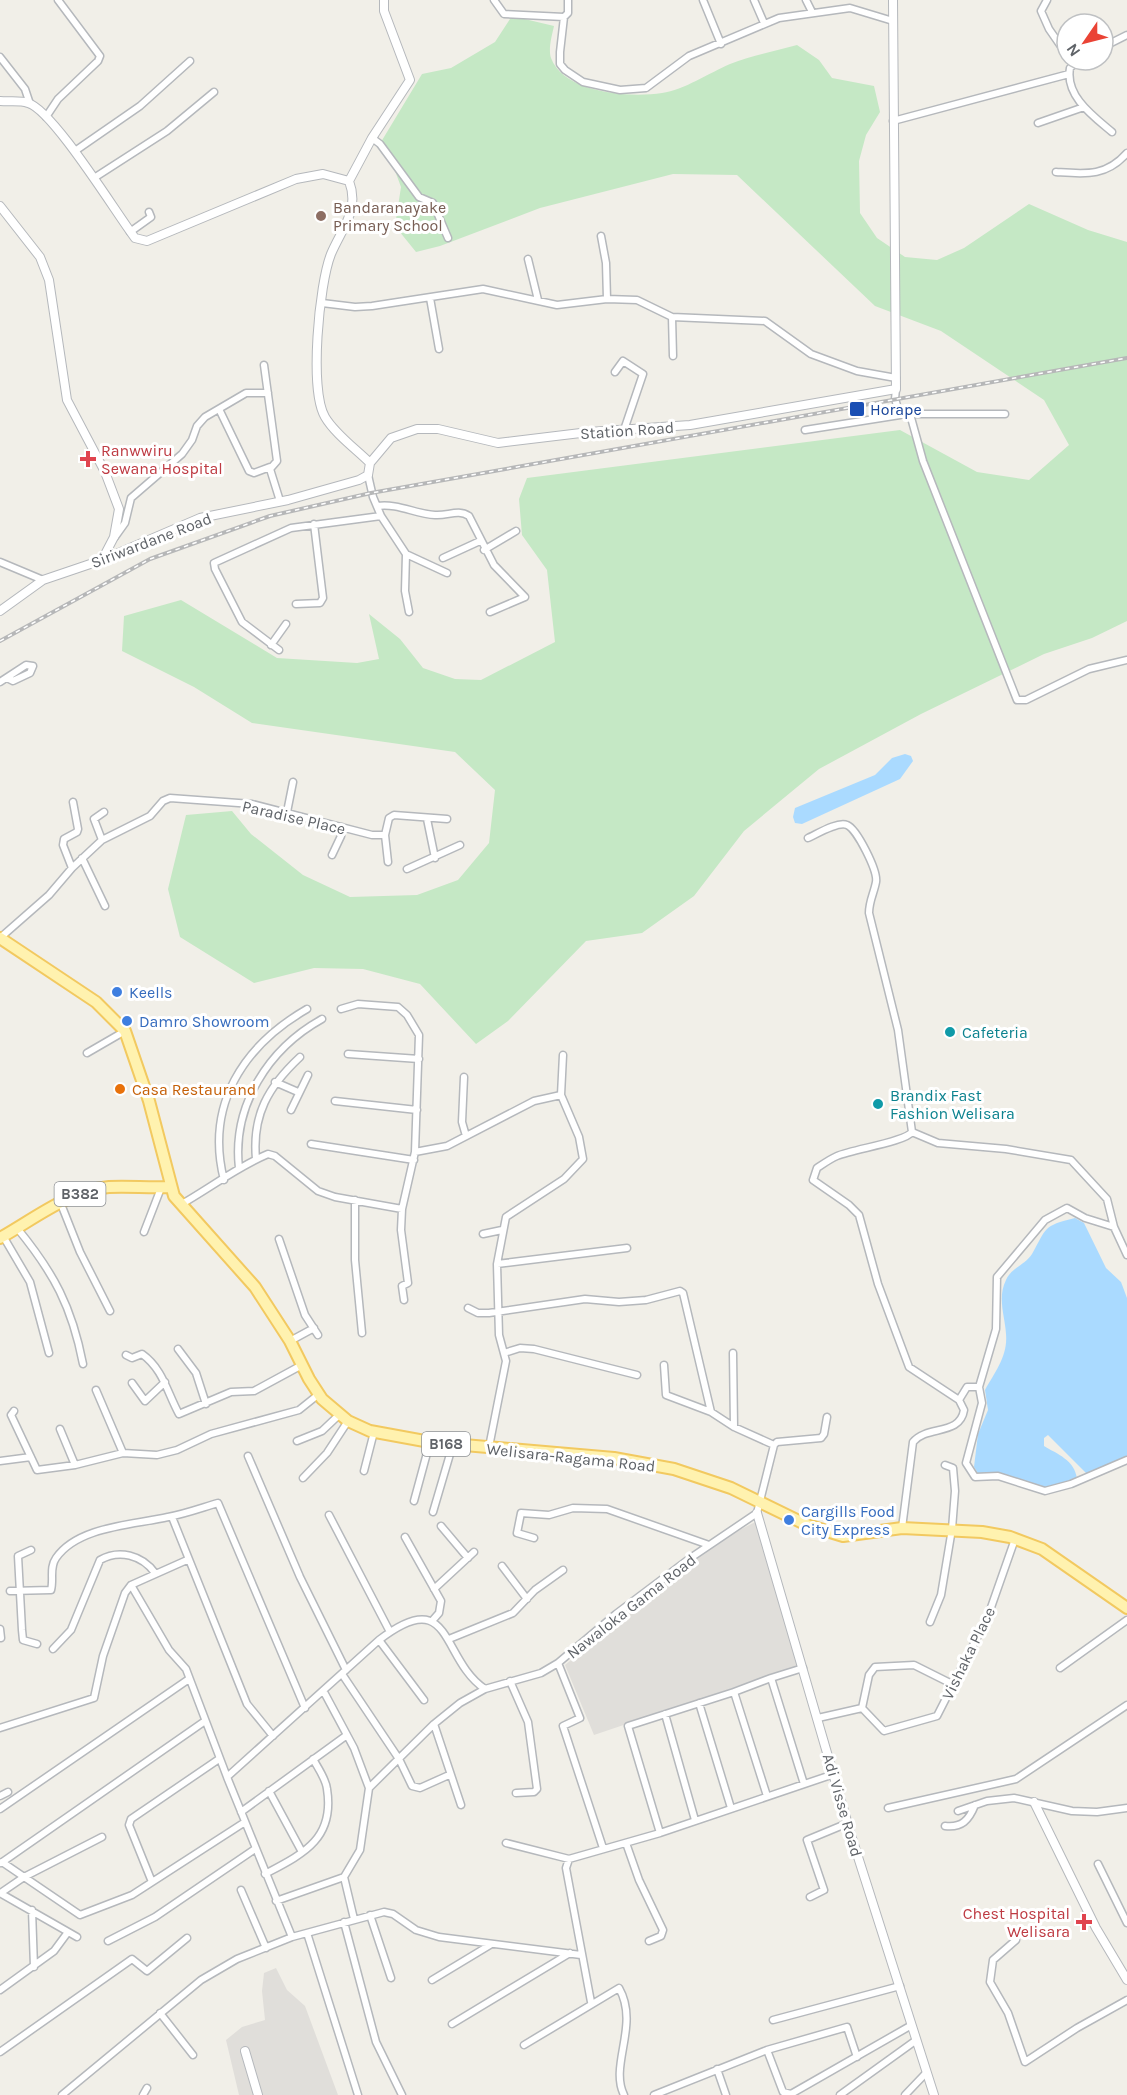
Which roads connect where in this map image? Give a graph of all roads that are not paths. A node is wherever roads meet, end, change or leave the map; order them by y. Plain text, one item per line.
1 (58, 0) edge
2 (384, 0) edge
3 (494, 0) edge
4 (568, 0) edge
5 (703, 0) edge
6 (754, 0) edge
7 (806, 0) edge
8 (893, 0) edge
9 (1047, 0) edge
10 (812, 12) junction
11 (564, 17) junction
12 (893, 21) junction
13 (764, 23) junction
14 (1055, 38) edge
15 (721, 44) junction
16 (0, 57) edge
17 (190, 61) dead end
18 (1069, 74) joint
19 (214, 92) dead end
20 (0, 101) edge
21 (30, 104) junction
22 (1084, 107) junction
23 (46, 117) junction
24 (893, 121) junction
25 (1038, 123) dead end
26 (1112, 132) dead end
27 (372, 138) junction
28 (75, 151) junction
29 (1127, 153) edge
30 (1056, 172) dead end
31 (94, 178) junction
32 (349, 181) junction
33 (0, 206) edge
34 (149, 212) dead end
35 (130, 232) junction
36 (601, 236) dead end
37 (448, 238) dead end
38 (528, 259) dead end
39 (430, 298) junction
40 (607, 299) junction
41 (538, 300) junction
42 (322, 303) junction
43 (672, 317) junction
44 (439, 349) dead end
45 (673, 356) dead end
46 (264, 365) dead end
47 (615, 372) dead end
48 (896, 378) junction
49 (896, 389) junction
50 (268, 393) junction
51 (219, 409) junction
52 (910, 414) junction
53 (1005, 414) dead end
54 (900, 415) junction
55 (624, 430) junction
56 (805, 430) dead end
57 (370, 463) junction
58 (270, 467) junction
59 (368, 475) junction
60 (280, 501) junction
61 (377, 506) junction
62 (381, 516) junction
63 (314, 524) junction
64 (516, 531) dead end
65 (114, 537) junction
66 (480, 541) junction
67 (484, 550) junction
68 (406, 554) junction
69 (443, 558) dead end
70 (102, 560) junction
71 (0, 562) edge
72 (447, 573) dead end
73 (43, 580) junction
74 (296, 604) dead end
75 (0, 611) edge
76 (409, 612) dead end
77 (490, 612) dead end
78 (286, 624) dead end
79 (271, 645) junction
80 (279, 650) dead end
81 (1127, 660) edge
82 (7, 678) dead end
83 (0, 682) edge
84 (293, 782) dead end
85 (73, 802) dead end
86 (104, 812) dead end
87 (287, 812) junction
88 (427, 819) junction
89 (447, 819) dead end
90 (342, 827) junction
91 (385, 835) junction
92 (808, 838) dead end
93 (102, 840) junction
94 (460, 845) dead end
95 (332, 855) dead end
96 (82, 858) junction
97 (435, 858) junction
98 (388, 862) dead end
99 (72, 868) junction
100 (407, 869) dead end
101 (105, 906) dead end
102 (0, 938) edge
103 (307, 1009) dead end
104 (340, 1009) dead end
105 (322, 1019) dead end
106 (125, 1032) junction
107 (87, 1053) dead end
108 (348, 1054) dead end
109 (563, 1055) dead end
110 (300, 1057) dead end
111 (419, 1059) junction
112 (308, 1075) dead end
113 (464, 1077) dead end
114 (275, 1083) junction
115 (298, 1092) junction
116 (561, 1095) junction
117 (335, 1101) dead end
118 (291, 1110) dead end
119 (417, 1110) junction
120 (912, 1132) junction
121 (466, 1136) junction
122 (311, 1144) dead end
123 (415, 1152) junction
124 (256, 1159) junction
125 (414, 1160) junction
126 (239, 1168) junction
127 (224, 1180) junction
128 (166, 1187) junction
129 (355, 1200) junction
130 (61, 1204) junction
131 (180, 1205) junction
132 (402, 1209) junction
133 (1114, 1227) junction
134 (17, 1228) junction
135 (502, 1230) junction
136 (144, 1232) dead end
137 (483, 1234) dead end
138 (1, 1237) edge
139 (279, 1239) dead end
140 (627, 1248) dead end
141 (1127, 1255) edge
142 (497, 1264) junction
143 (404, 1300) dead end
144 (468, 1308) dead end
145 (110, 1311) dead end
146 (499, 1312) junction
147 (314, 1328) junction
148 (362, 1333) dead end
149 (318, 1335) dead end
150 (290, 1341) junction
151 (178, 1349) dead end
152 (50, 1353) dead end
153 (504, 1353) junction
154 (733, 1353) dead end
155 (126, 1355) dead end
156 (83, 1364) dead end
157 (302, 1365) junction
158 (664, 1365) dead end
159 (637, 1375) dead end
160 (165, 1382) junction
161 (132, 1383) dead end
162 (979, 1387) junction
163 (96, 1390) dead end
164 (318, 1394) junction
165 (959, 1400) junction
166 (206, 1404) junction
167 (14, 1411) dead end
168 (711, 1412) junction
169 (344, 1417) junction
170 (827, 1417) dead end
171 (734, 1427) junction
172 (60, 1429) dead end
173 (374, 1432) junction
174 (297, 1441) dead end
175 (430, 1442) junction
176 (453, 1444) junction
177 (774, 1445) junction
178 (489, 1447) junction
179 (123, 1453) junction
180 (248, 1456) dead end
181 (31, 1457) junction
182 (1127, 1460) edge
183 (0, 1461) edge
184 (75, 1465) junction
185 (945, 1465) dead end
186 (364, 1471) dead end
187 (303, 1478) dead end
188 (414, 1501) dead end
189 (760, 1501) junction
190 (433, 1512) dead end
191 (757, 1513) junction
192 (329, 1515) dead end
193 (172, 1517) junction
194 (441, 1526) dead end
195 (902, 1528) junction
196 (952, 1529) junction
197 (405, 1538) dead end
198 (534, 1538) dead end
199 (1015, 1539) junction
200 (709, 1545) junction
201 (31, 1550) dead end
202 (474, 1552) dead end
203 (468, 1558) junction
204 (187, 1560) junction
205 (502, 1566) dead end
206 (563, 1570) dead end
207 (155, 1573) junction
208 (131, 1585) junction
209 (434, 1589) junction
210 (21, 1590) junction
211 (10, 1591) dead end
212 (527, 1599) junction
213 (1127, 1608) edge
214 (1127, 1620) edge
215 (432, 1621) junction
216 (930, 1622) dead end
217 (0, 1629) edge
218 (390, 1632) junction
219 (2, 1638) dead end
220 (449, 1639) junction
221 (380, 1640) junction
222 (38, 1644) dead end
223 (53, 1649) dead end
224 (558, 1664) junction
225 (803, 1668) junction
226 (1060, 1668) dead end
227 (344, 1672) junction
228 (771, 1678) junction
229 (189, 1679) junction
230 (510, 1681) junction
231 (952, 1684) junction
232 (485, 1689) junction
233 (324, 1692) junction
234 (734, 1692) junction
235 (424, 1700) dead end
236 (699, 1703) junction
237 (1127, 1705) edge
238 (305, 1708) junction
239 (862, 1708) junction
240 (665, 1714) junction
241 (818, 1718) junction
242 (205, 1720) junction
243 (434, 1724) junction
244 (0, 1728) edge
245 (347, 1735) junction
246 (273, 1736) junction
247 (219, 1759) junction
248 (399, 1759) junction
249 (313, 1760) junction
250 (834, 1774) junction
251 (449, 1775) junction
252 (227, 1777) junction
253 (804, 1784) junction
254 (369, 1788) junction
255 (269, 1791) junction
256 (8, 1792) dead end
257 (516, 1793) dead end
258 (0, 1796) edge
259 (767, 1796) junction
260 (1034, 1802) junction
261 (461, 1805) dead end
262 (975, 1805) junction
263 (0, 1808) edge
264 (731, 1808) junction
265 (888, 1808) dead end
266 (1127, 1809) edge
267 (958, 1811) dead end
268 (241, 1812) junction
269 (695, 1820) junction
270 (245, 1822) junction
271 (848, 1823) junction
272 (945, 1826) dead end
273 (660, 1833) junction
274 (102, 1837) dead end
275 (506, 1843) dead end
276 (626, 1843) junction
277 (603, 1848) junction
278 (255, 1849) junction
279 (302, 1852) junction
280 (569, 1859) junction
281 (1, 1862) edge
282 (1098, 1864) dead end
283 (265, 1874) junction
284 (24, 1877) junction
285 (344, 1877) junction
286 (152, 1882) junction
287 (241, 1890) dead end
288 (1, 1892) edge
289 (810, 1897) dead end
290 (276, 1901) junction
291 (32, 1910) junction
292 (370, 1915) junction
293 (354, 1919) junction
294 (344, 1922) junction
295 (1127, 1923) edge
296 (69, 1932) junction
297 (307, 1933) junction
298 (77, 1937) dead end
299 (292, 1937) junction
300 (187, 1938) dead end
301 (1016, 1940) dead end
302 (108, 1941) dead end
303 (649, 1941) dead end
304 (490, 1945) junction
305 (266, 1948) junction
306 (570, 1953) junction
307 (581, 1955) junction
308 (34, 1967) junction
309 (391, 1978) dead end
310 (432, 1980) dead end
311 (1127, 1980) edge
312 (900, 1986) junction
313 (0, 1990) edge
314 (1127, 2000) edge
315 (591, 2002) junction
316 (160, 2013) junction
317 (772, 2019) dead end
318 (452, 2024) dead end
319 (910, 2026) junction
320 (915, 2041) junction
321 (524, 2046) dead end
322 (766, 2050) junction
323 (245, 2051) dead end
324 (0, 2052) edge
325 (193, 2055) dead end
326 (857, 2057) junction
327 (717, 2069) junction
328 (926, 2073) junction
329 (147, 2088) dead end
330 (62, 2095) edge
331 (143, 2095) edge
332 (258, 2095) edge
333 (358, 2095) edge
334 (402, 2095) edge
335 (624, 2095) edge
336 (654, 2095) edge
337 (726, 2095) edge
338 (840, 2095) edge
339 (905, 2095) edge
340 (934, 2095) edge

1 - 23 street
2 - 27 street
3 - 11 street
4 - 11 street
5 - 15 street
6 - 13 street
7 - 10 street
8 - 12 street
9 - 14 street
10 - 12 street
10 - 13 street
11 - 15 street
12 - 24 street
13 - 15 street
16 - 21 street
17 - 28 street
18 - 22 street
18 - 24 street
19 - 31 street
20 - 21 street
21 - 23 street
22 - 25 street
22 - 26 street
23 - 28 street
24 - 48 street
27 - 32 street
27 - 37 street
28 - 31 street
29 - 30 street
31 - 35 street
32 - 35 street
32 - 42 street
33 - 65 street
34 - 35 street
36 - 40 street
38 - 41 street
39 - 41 street
39 - 42 street
39 - 44 street
40 - 41 street
40 - 43 street
42 - 57 street
43 - 45 street
43 - 48 street
46 - 50 street
47 - 55 street
48 - 49 street
49 - 54 street
49 - 55 street, Station Road
50 - 51 street
50 - 58 street
51 - 58 street
51 - 65 street
52 - 53 street
52 - 54 street
52 - 81 street
54 - 56 street
55 - 57 street, Station Road
57 - 59 street
58 - 60 street
59 - 60 street, Siriwardane Road
59 - 61 street
60 - 70 street, Siriwardane Road
61 - 62 street
61 - 66 street
62 - 63 street
62 - 68 street
63 - 74 street
63 - 79 street
64 - 67 street
65 - 70 street
66 - 67 street
66 - 69 street
67 - 77 street
68 - 72 street
68 - 76 street
70 - 73 street, Siriwardane Road
71 - 73 street
73 - 75 street, Siriwardane Road
78 - 79 street
79 - 80 street
82 - 83 street
84 - 87 street
85 - 99 street
86 - 93 street
87 - 90 street, Paradise Place
87 - 93 street, Paradise Place
88 - 89 street
88 - 91 street
88 - 97 street
90 - 91 street, Paradise Place
90 - 95 street
91 - 98 street
92 - 120 street
93 - 96 street, Paradise Place
94 - 97 street
96 - 99 street, Paradise Place
96 - 101 street
97 - 100 street
99 - 102 street, Paradise Place
102 - 106 main road, Welisara-Ragama Road / B168
103 - 127 street
104 - 111 street
105 - 126 street
106 - 107 street
106 - 128 main road, Welisara-Ragama Road / B168
108 - 111 street
109 - 116 street
110 - 114 street
111 - 119 street
112 - 115 street
113 - 121 street
114 - 115 street
114 - 124 street
115 - 118 street
116 - 121 street
116 - 135 street
117 - 119 street
119 - 123 street
120 - 133 street
120 - 165 street
121 - 123 street
122 - 125 street
123 - 125 street
124 - 126 street
124 - 129 street
125 - 132 street
126 - 127 street
127 - 131 street
128 - 130 main road, B382
128 - 131 main road, Welisara-Ragama Road / B168
128 - 136 street
129 - 132 street
129 - 148 street
130 - 134 main road, B382
130 - 145 street
131 - 150 main road, Welisara-Ragama Road / B168
132 - 143 street
133 - 141 street
133 - 162 street
134 - 138 main road, B382
134 - 156 street
135 - 137 street
135 - 142 street
138 - 152 street
139 - 147 street
140 - 142 street
142 - 146 street
144 - 146 street
146 - 153 street
146 - 168 street
147 - 149 street
147 - 150 street
150 - 157 main road, Welisara-Ragama Road / B168
151 - 166 street
153 - 159 street
153 - 178 street
154 - 171 street
155 - 160 street
157 - 164 main road, Welisara-Ragama Road / B168
157 - 166 street
158 - 168 street
160 - 161 street
160 - 166 street
162 - 165 street
162 - 182 street
163 - 179 street
164 - 169 main road, Welisara-Ragama Road / B168
164 - 179 street
165 - 195 street
167 - 181 street
168 - 171 street
169 - 173 main road, Welisara-Ragama Road / B168
169 - 174 street
169 - 187 street
170 - 177 street
171 - 177 street
172 - 184 street
173 - 175 main road, Welisara-Ragama Road / B168
173 - 186 street
175 - 176 main road, Welisara-Ragama Road / B168
175 - 188 street
176 - 178 main road, Welisara-Ragama Road / B168
176 - 190 street
177 - 189 street
178 - 189 main road, Welisara-Ragama Road / B168
179 - 184 street
180 - 227 street
181 - 183 street
181 - 184 street
185 - 196 street
189 - 191 street
189 - 195 main road, Welisara-Ragama Road / B168
191 - 200 street, Nawaloka Gama Road
191 - 225 street, Adi Visse Road
192 - 218 street
193 - 204 street
193 - 210 street
193 - 238 street
194 - 203 street
195 - 196 main road, Welisara-Ragama Road / B168
196 - 199 main road, Welisara-Ragama Road / B168
196 - 216 street
197 - 209 street
198 - 200 street
199 - 213 main road, Welisara-Ragama Road / B168
199 - 231 street, Vishaka Place
200 - 224 street, Nawaloka Gama Road
201 - 210 street
202 - 203 street
203 - 209 street
204 - 207 street
204 - 246 street
205 - 212 street
206 - 212 street
207 - 208 street
207 - 223 street
208 - 229 street
208 - 244 street
209 - 215 street
210 - 211 street
210 - 222 street
212 - 220 street
214 - 226 street
215 - 218 street
215 - 220 street
217 - 219 street
218 - 221 street
220 - 232 street
221 - 227 street
221 - 235 street
224 - 230 street, Nawaloka Gama Road
224 - 277 street
225 - 228 street
225 - 241 street, Adi Visse Road
227 - 233 street
227 - 248 street
228 - 234 street
228 - 253 street
229 - 242 street
229 - 263 street
230 - 232 street, Nawaloka Gama Road
230 - 257 street
231 - 239 street, Vishaka Place
231 - 239 street
232 - 243 street, Nawaloka Gama Road
233 - 238 street
233 - 245 street
234 - 236 street
234 - 259 street
236 - 240 street
236 - 264 street
237 - 265 street
238 - 246 street
239 - 241 street
240 - 269 street
240 - 273 street
241 - 250 street, Adi Visse Road
242 - 247 street
242 - 281 street
243 - 248 street, Nawaloka Gama Road
243 - 251 street
245 - 249 street
245 - 254 street
246 - 252 street
247 - 252 street
247 - 286 street
248 - 251 street
248 - 254 street, Nawaloka Gama Road
249 - 255 street
249 - 279 street
250 - 253 street
250 - 271 street, Adi Visse Road
251 - 261 street
252 - 268 street
253 - 259 street
254 - 285 street
255 - 268 street
255 - 279 street
256 - 258 street
259 - 264 street
260 - 262 street
260 - 266 street
260 - 311 street
262 - 267 street
262 - 272 street
264 - 269 street
268 - 270 street
269 - 273 street
270 - 278 street
270 - 286 street
271 - 289 street
271 - 312 street, Adi Visse Road
273 - 276 street
274 - 284 street
275 - 280 street
276 - 277 street
276 - 303 street
277 - 280 street
278 - 283 street
278 - 302 street
279 - 283 street
280 - 307 street
281 - 284 street
282 - 295 street
283 - 290 street
284 - 286 street
284 - 288 street
285 - 290 street
285 - 293 street
287 - 305 street
288 - 291 street
290 - 299 street
291 - 296 street
291 - 308 street
292 - 293 street
292 - 304 street
292 - 309 street
293 - 294 street
294 - 297 street
294 - 334 street
296 - 298 street
296 - 308 street
297 - 299 street
297 - 333 street
299 - 305 street
300 - 324 street
301 - 314 street
304 - 306 street
304 - 310 street
305 - 316 street
306 - 307 street
306 - 318 street
307 - 315 street
308 - 313 street
312 - 317 street
312 - 319 street, Adi Visse Road
315 - 321 street
315 - 335 street
316 - 325 street
316 - 330 street
319 - 320 street, Adi Visse Road
319 - 326 street
320 - 328 street, Adi Visse Road
320 - 338 street
322 - 326 street
322 - 326 street
322 - 327 street
323 - 332 street
327 - 336 street
327 - 337 street
328 - 339 street
328 - 340 street, Adi Visse Road
329 - 331 street

